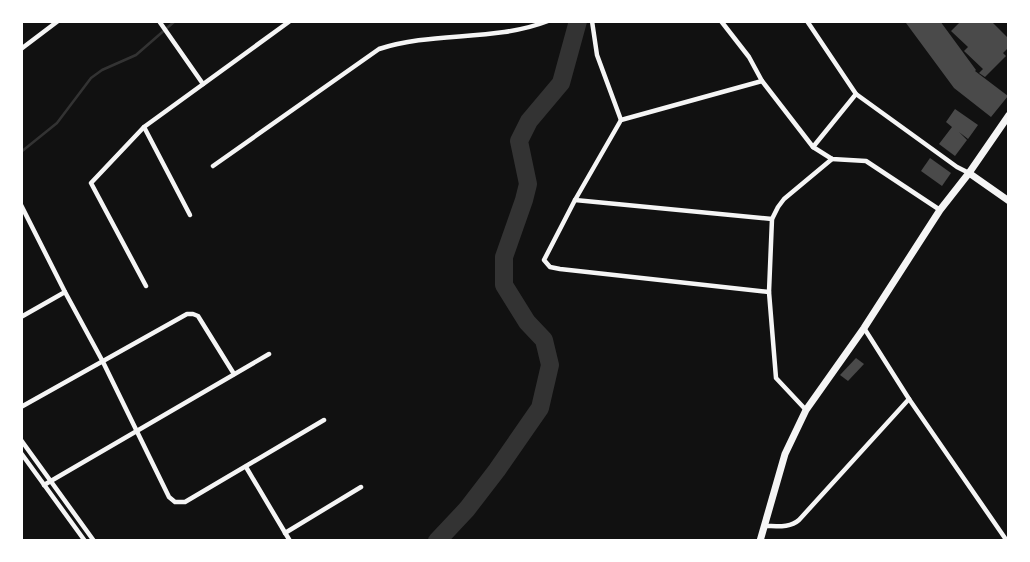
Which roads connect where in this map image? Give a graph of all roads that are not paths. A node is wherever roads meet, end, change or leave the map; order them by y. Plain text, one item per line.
1 (58, 21) edge
2 (159, 21) edge
3 (290, 21) edge
4 (548, 21) edge
5 (592, 21) edge
6 (721, 21) edge
7 (807, 21) edge
8 (21, 49) edge
9 (762, 81) junction
10 (203, 84) junction
11 (856, 94) junction
12 (1009, 115) edge
13 (621, 120) junction
14 (144, 127) junction
15 (813, 147) junction
16 (832, 159) junction
17 (213, 166) dead end
18 (969, 173) junction
19 (575, 200) junction
20 (1009, 201) edge
21 (21, 205) edge
22 (940, 210) junction
23 (190, 215) dead end
24 (772, 219) junction
25 (146, 286) dead end
26 (65, 292) junction
27 (769, 292) junction
28 (21, 317) edge
29 (864, 328) junction
30 (269, 354) dead end
31 (103, 362) junction
32 (234, 374) junction
33 (909, 399) junction
34 (21, 407) edge
35 (806, 410) junction
36 (324, 420) dead end
37 (137, 431) junction
38 (21, 440) edge
39 (21, 453) edge
40 (246, 467) junction
41 (50, 481) junction
42 (44, 485) junction
43 (361, 487) dead end
44 (765, 526) junction
45 (285, 533) junction
46 (85, 541) edge
47 (94, 541) edge
48 (290, 541) edge
49 (760, 541) edge
50 (1007, 541) edge

1 - 8 street
2 - 10 street
3 - 10 street
4 - 17 street
5 - 13 street
6 - 9 street
7 - 11 street
9 - 13 street
9 - 15 street
10 - 14 street
11 - 15 street
11 - 18 street
12 - 18 main road
13 - 19 street
14 - 23 street
14 - 25 street
15 - 16 street
16 - 22 street
16 - 24 street
18 - 20 main road
18 - 22 main road
19 - 24 street
19 - 27 street
21 - 26 street
22 - 29 main road
24 - 27 street
26 - 28 street
26 - 31 street
27 - 35 street
29 - 33 street
29 - 35 main road
30 - 32 street
31 - 32 street
31 - 34 street
31 - 37 street
32 - 37 street
33 - 44 street
33 - 50 street
35 - 44 main road
36 - 40 street
37 - 40 street
37 - 41 street
38 - 41 street
39 - 42 street
40 - 45 street
41 - 42 street
41 - 47 street
42 - 46 street
43 - 45 street
44 - 49 main road
45 - 48 street

